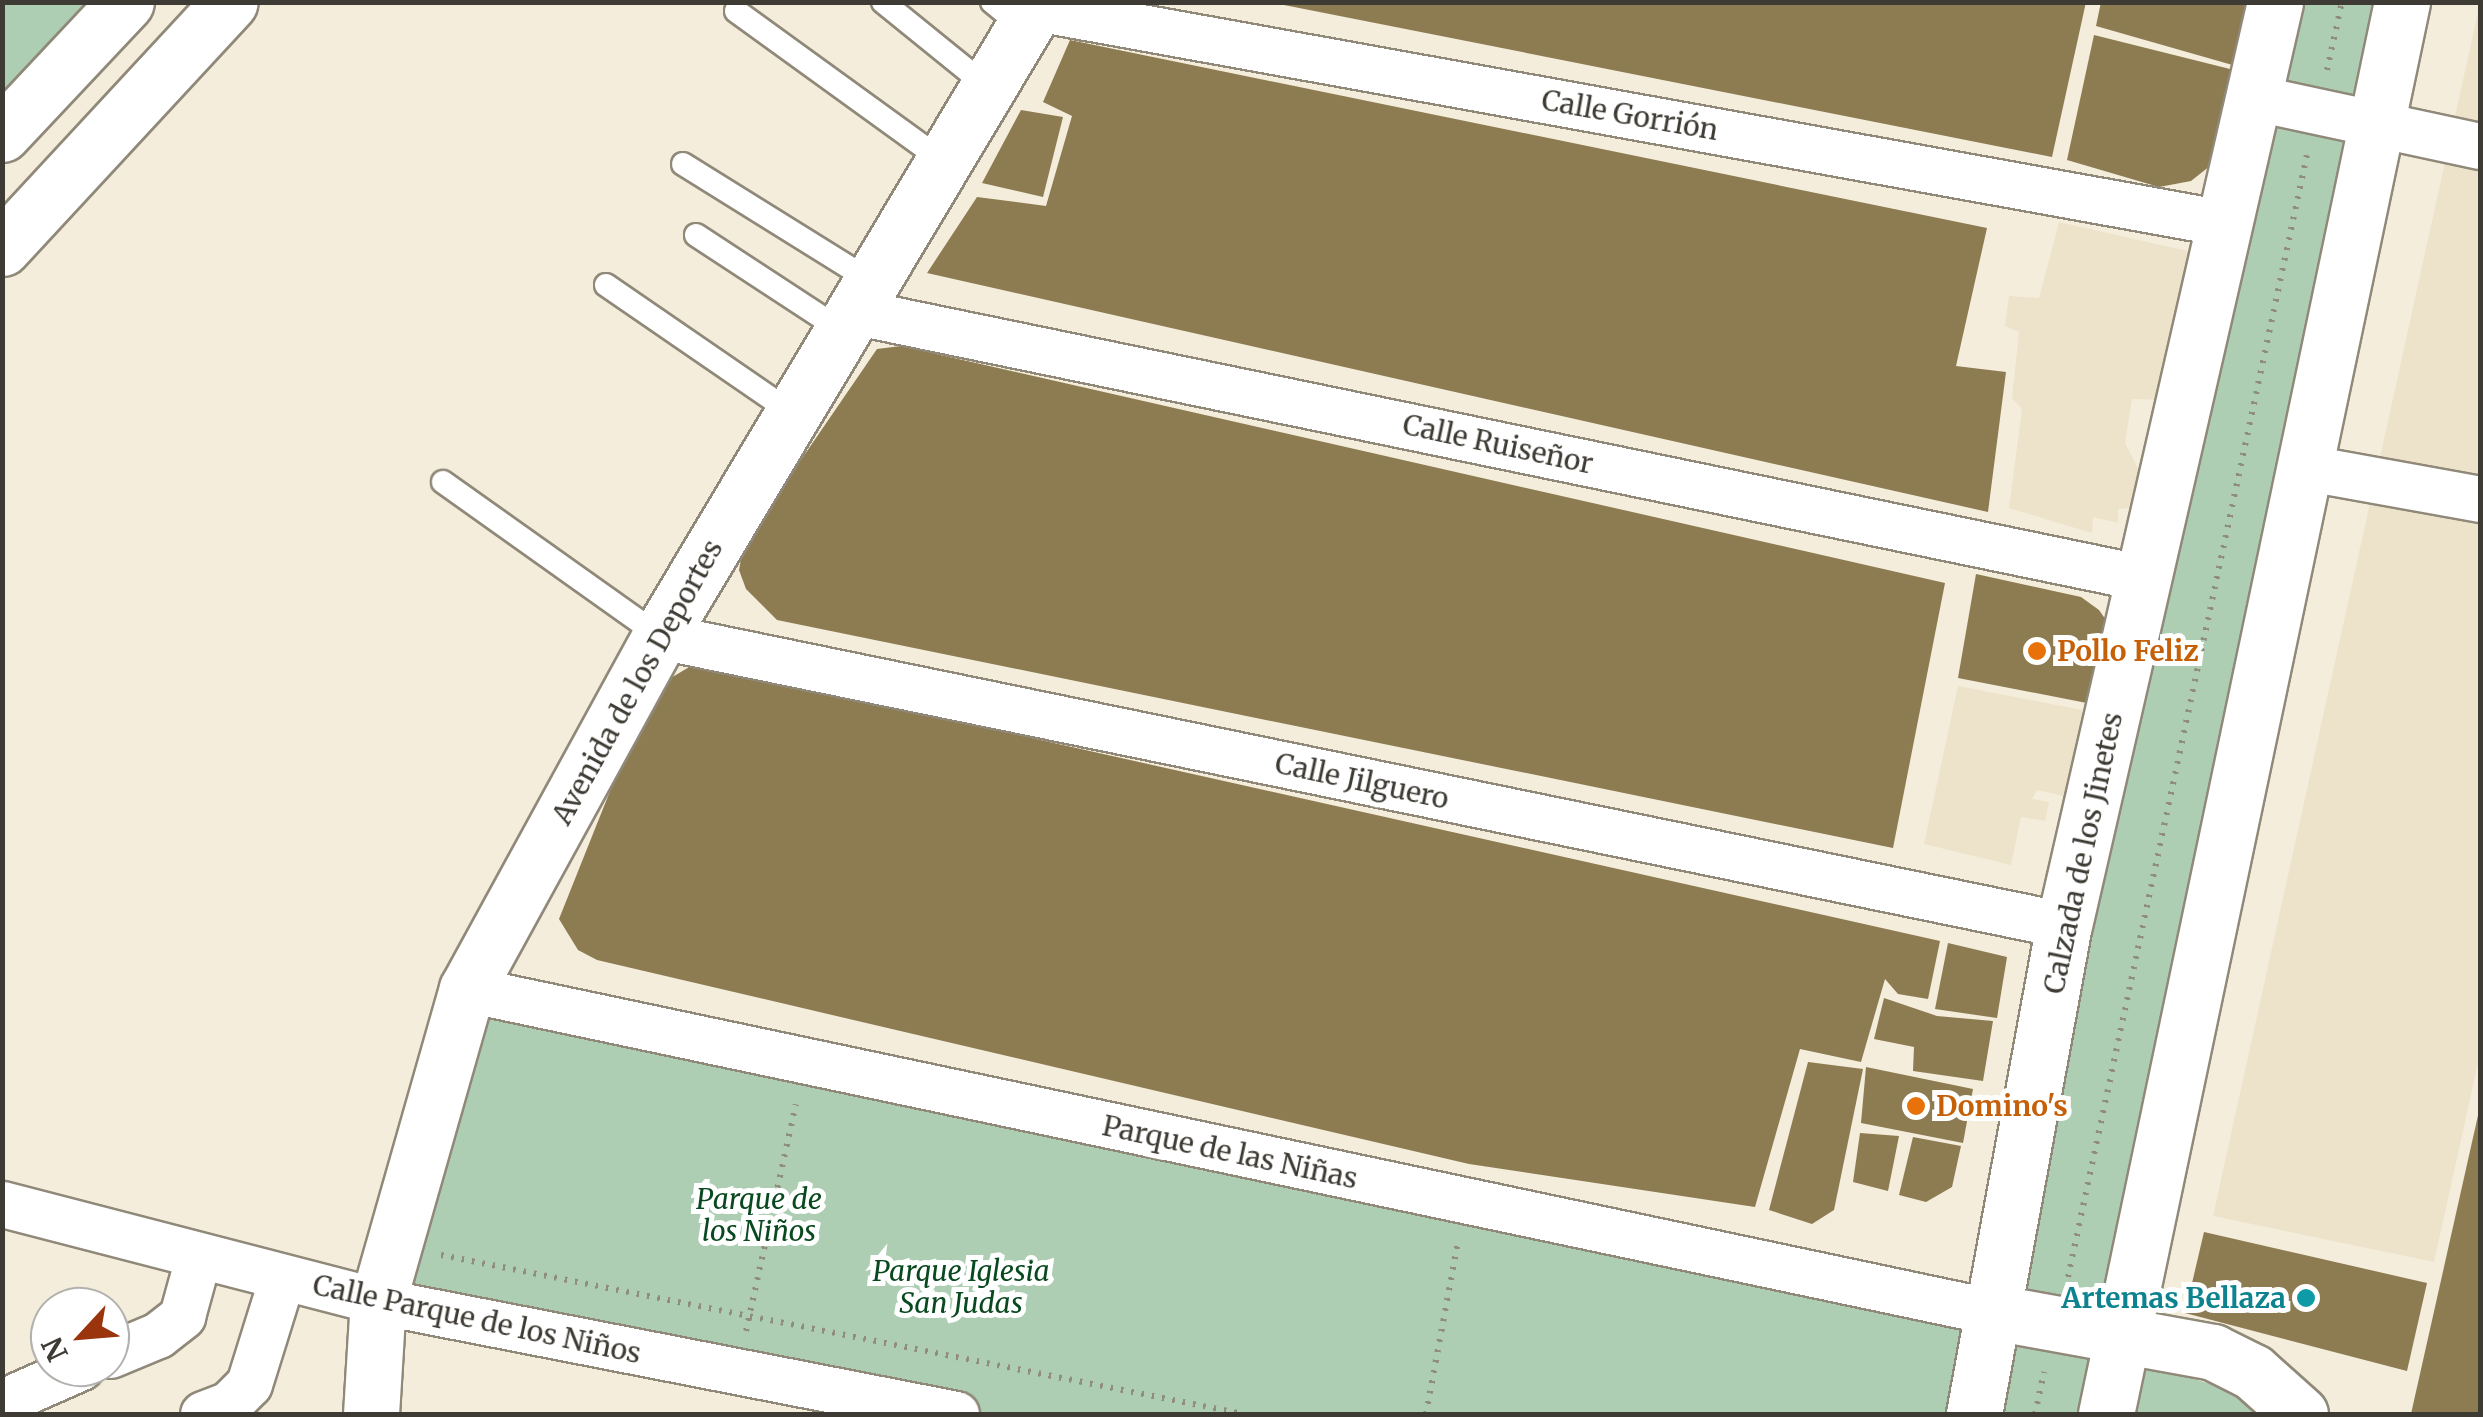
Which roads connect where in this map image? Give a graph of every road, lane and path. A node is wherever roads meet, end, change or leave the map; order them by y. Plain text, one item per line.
1 (126, 2) edge
2 (230, 2) edge
3 (882, 2) edge
4 (2274, 2) edge
5 (2342, 2) edge
6 (2402, 2) edge
7 (1023, 10) edge
8 (736, 11) dead end
9 (988, 87) junction
10 (2256, 98) junction
11 (2318, 111) junction
12 (2374, 123) junction
13 (2, 134) edge
14 (2480, 146) edge
15 (943, 161) junction
16 (683, 164) dead end
17 (2224, 223) junction
18 (696, 235) dead end
19 (2, 248) edge
20 (606, 284) dead end
21 (855, 307) junction
22 (792, 413) junction
23 (2303, 467) junction
24 (443, 482) dead end
25 (2480, 499) edge
26 (2144, 578) junction
27 (660, 636) junction
28 (2064, 925) junction
29 (467, 990) junction
30 (805, 1062) junction
31 (1465, 1202) junction
32 (2, 1204) edge
33 (393, 1246) junction
34 (198, 1258) junction
35 (282, 1278) junction
36 (378, 1301) junction
37 (1993, 1312) junction
38 (750, 1314) junction
39 (2056, 1327) junction
40 (2122, 1338) junction
41 (130, 1347) edge
42 (737, 1371) junction
43 (36, 1387) edge
44 (2, 1402) edge
45 (203, 1414) edge
46 (371, 1414) edge
47 (956, 1414) edge
48 (1244, 1414) edge
49 (1426, 1414) edge
50 (1974, 1414) edge
51 (2035, 1414) edge
52 (2106, 1414) edge
53 (2300, 1414) edge

1 - 13 main road
2 - 19 main road
3 - 9 lane
4 - 10 main road, Calzada de los Jinetes
5 - 11 path
6 - 12 main road
7 - 9 main road, Avenida de los Deportes
7 - 17 street, Calle Gorrión
8 - 15 lane
9 - 15 main road, Avenida de los Deportes
10 - 11 street
10 - 17 main road, Calzada de los Jinetes
11 - 12 street
11 - 39 path
12 - 14 street
12 - 23 main road
15 - 21 main road, Avenida de los Deportes
16 - 21 lane
17 - 26 main road, Calzada de los Jinetes
18 - 21 lane
20 - 22 lane
21 - 22 main road, Avenida de los Deportes
21 - 26 street, Calle Ruiseñor
22 - 27 main road, Avenida de los Deportes
23 - 25 street
23 - 40 main road
24 - 27 lane
26 - 28 main road, Calzada de los Jinetes
27 - 28 street, Calle Jilguero
27 - 29 main road, Avenida de los Deportes
28 - 37 main road, Calzada de los Jinetes
29 - 30 street, Parque de las Niñas
29 - 33 main road, Avenida de los Deportes
30 - 31 street, Parque de las Niñas
30 - 38 path
31 - 37 street, Parque de las Niñas
31 - 49 path
32 - 34 street, Calle Parque de los Niños
33 - 36 main road, Avenida de los Deportes
33 - 38 path
34 - 35 street, Calle Parque de los Niños
34 - 41 street
35 - 36 street, Calle Parque de los Niños
35 - 45 street
36 - 42 street, Calle Parque de los Niños
36 - 46 main road, Avenida de los Deportes
37 - 39 main road
37 - 50 main road, Calzada de los Jinetes
38 - 42 path
38 - 48 path
39 - 40 main road
39 - 51 path
40 - 52 main road
40 - 53 main road
42 - 47 street, Calle Parque de los Niños
43 - 44 street

